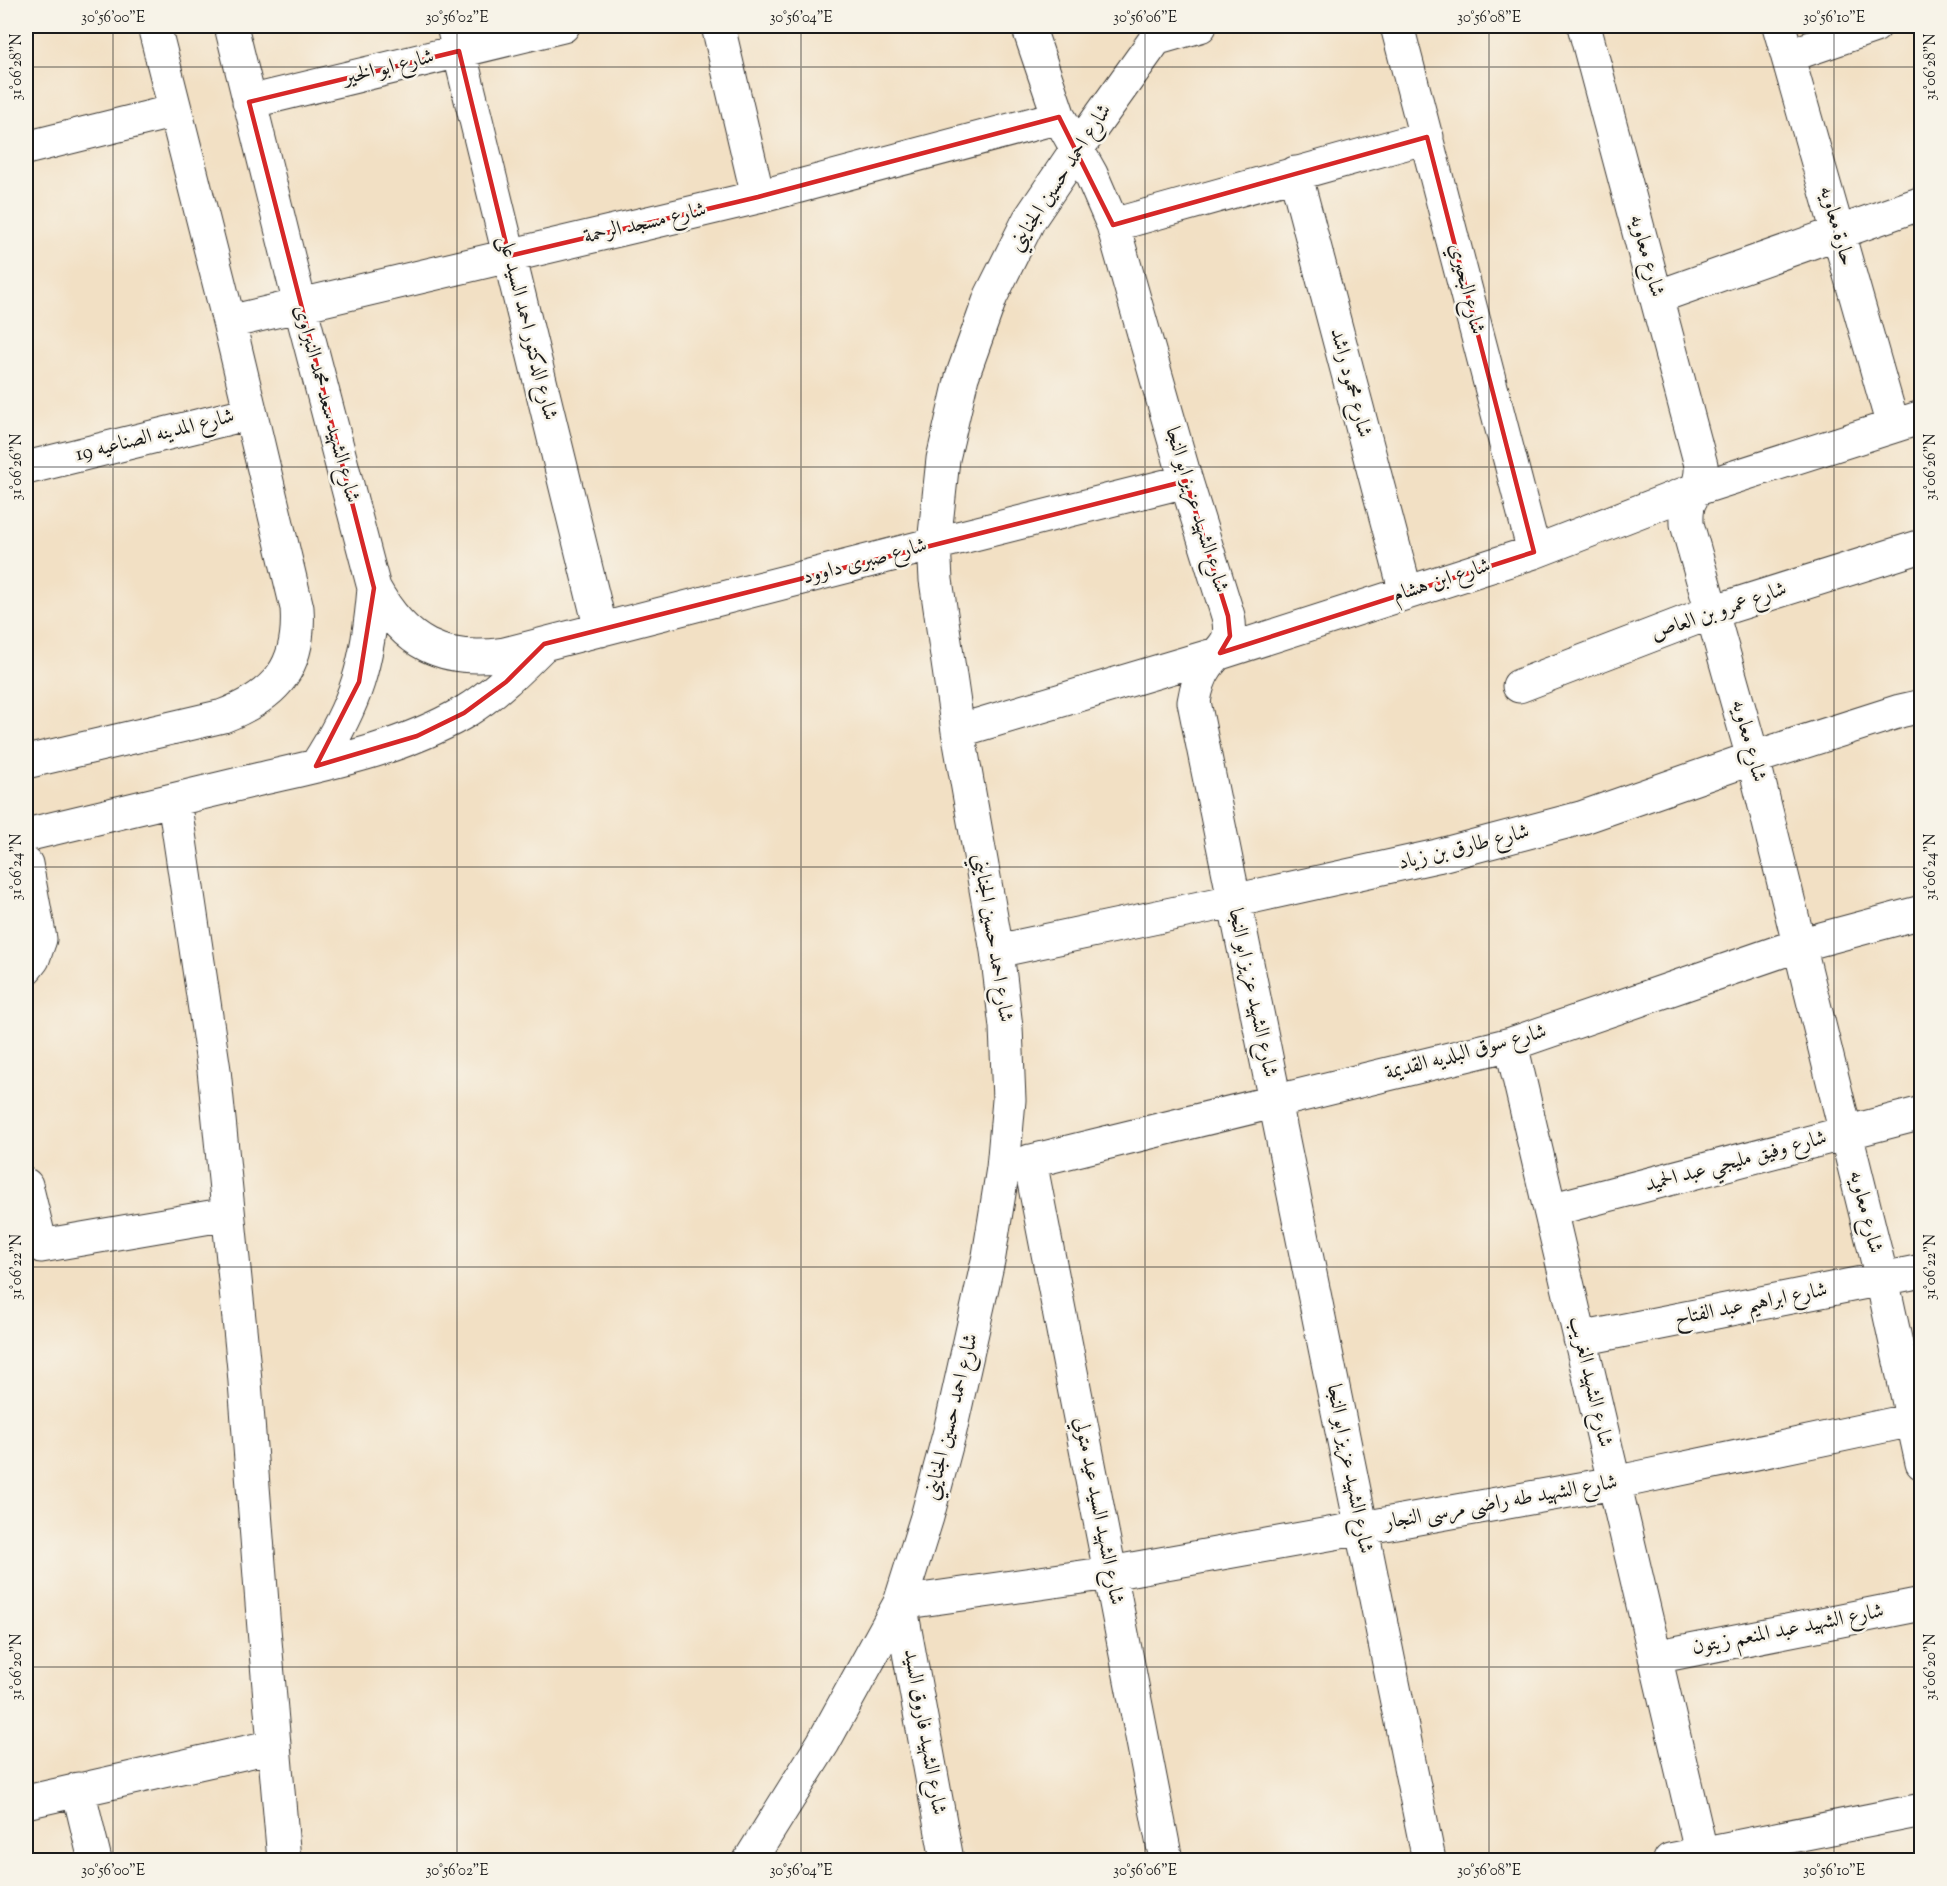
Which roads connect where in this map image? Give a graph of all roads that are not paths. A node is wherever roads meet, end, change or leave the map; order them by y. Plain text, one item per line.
1 (154, 26) edge
2 (231, 26) edge
3 (563, 26) edge
4 (718, 26) edge
5 (1028, 26) edge
6 (1200, 26) edge
7 (1397, 26) edge
8 (1584, 26) edge
9 (1875, 26) edge
10 (1160, 32) edge
11 (456, 38) edge
12 (1783, 41) edge
13 (249, 102) junction
14 (175, 111) junction
15 (1059, 117) junction
16 (1427, 137) junction
17 (26, 148) edge
18 (1077, 149) junction
19 (1295, 173) junction
20 (758, 197) junction
21 (1922, 203) edge
22 (1113, 225) junction
23 (1838, 232) junction
24 (509, 256) junction
25 (1657, 297) junction
26 (300, 305) junction
27 (229, 322) junction
28 (250, 413) junction
29 (1907, 422) edge
30 (26, 468) edge
31 (1186, 481) junction
32 (1697, 489) junction
33 (934, 544) junction
34 (1922, 546) edge
35 (1534, 552) junction
36 (374, 588) junction
37 (1406, 593) junction
38 (1712, 612) junction
39 (601, 630) junction
40 (544, 644) junction
41 (1220, 653) junction
42 (1520, 686) dead end
43 (1922, 706) edge
44 (958, 731) junction
45 (1753, 758) junction
46 (26, 762) edge
47 (316, 766) junction
48 (174, 800) junction
49 (26, 835) edge
50 (26, 864) edge
51 (1233, 901) junction
52 (1922, 912) edge
53 (1799, 945) junction
54 (997, 951) junction
55 (26, 968) edge
56 (1511, 1044) junction
57 (1274, 1101) junction
58 (1922, 1113) edge
59 (1845, 1133) junction
60 (1017, 1164) junction
61 (26, 1185) edge
62 (1550, 1210) junction
63 (228, 1214) junction
64 (33, 1251) edge
65 (1922, 1271) edge
66 (1882, 1279) junction
67 (1580, 1339) junction
68 (1917, 1419) edge
69 (1922, 1462) edge
70 (1614, 1483) junction
71 (1361, 1528) junction
72 (1110, 1574) junction
73 (900, 1603) junction
74 (1922, 1604) edge
75 (1655, 1657) junction
76 (274, 1746) junction
77 (78, 1789) junction
78 (26, 1802) edge
79 (1922, 1810) edge
80 (1702, 1857) edge
81 (95, 1860) edge
82 (284, 1860) edge
83 (750, 1860) edge
84 (947, 1860) edge
85 (1166, 1860) edge
86 (1429, 1860) edge
87 (1670, 1860) edge

1 - 14 street
2 - 13 street, شارع الشهيد سعد محمد النبراوى
3 - 11 street, شارع ابو الخير
4 - 20 street
5 - 15 street, شارع الشهيد عزيز ابو النجا
6 - 10 street
7 - 16 street, شارع البحيري
8 - 25 street, شارع معاويه
9 - 12 street
10 - 18 street, شارع احمد حسين الجنايني
11 - 13 street, شارع ابو الخير
11 - 24 street, شارع الدكتور احمد السيد على
12 - 23 street, حارة معاويه
13 - 26 street, شارع الشهيد سعد محمد النبراوى
14 - 17 street
14 - 27 street
15 - 18 street, شارع الشهيد عزيز ابو النجا
15 - 20 street, شارع مسجد الرحمة
16 - 19 street
16 - 35 street, شارع البحيري
18 - 22 street, شارع الشهيد عزيز ابو النجا
18 - 33 street, شارع احمد حسين الجنايني
19 - 22 street
19 - 37 street, شارع محمود راشد
20 - 24 street, شارع مسجد الرحمة
21 - 23 street
22 - 31 street, شارع الشهيد عزيز ابو النجا
23 - 25 street
23 - 29 street, حارة معاويه
24 - 26 street, شارع مسجد الرحمة
24 - 39 street, شارع الدكتور احمد السيد على
25 - 32 street, شارع معاويه
26 - 27 street, شارع مسجد الرحمة
26 - 36 street, شارع الشهيد سعد محمد النبراوى
27 - 28 street
28 - 30 street, شارع المدينه الصناعيه 19
28 - 46 street
29 - 32 street, شارع ابن هشام
31 - 33 street, شارع صبرى داوود
31 - 41 street, شارع الشهيد عزيز ابو النجا
32 - 35 street, شارع ابن هشام
32 - 38 street, شارع معاويه
33 - 39 street, شارع صبرى داوود
33 - 44 street, شارع احمد حسين الجنايني
34 - 38 street, شارع عمرو بن العاص
35 - 37 street, شارع ابن هشام
36 - 40 street, شارع الشهيد سعد محمد النبراوى
36 - 47 street
37 - 41 street, شارع ابن هشام
38 - 42 street, شارع عمرو بن العاص
38 - 45 street, شارع معاويه
39 - 40 street, شارع صبرى داوود
40 - 47 street
41 - 44 street, شارع ابن هشام
41 - 51 street, شارع الشهيد عزيز ابو النجا
43 - 45 street, شارع طارق بن زياد
44 - 54 street, شارع احمد حسين الجنايني
45 - 51 street, شارع طارق بن زياد
45 - 53 street, شارع معاويه
47 - 48 street
48 - 49 street
48 - 63 street
50 - 55 street
51 - 54 street, شارع طارق بن زياد
51 - 57 street, شارع الشهيد عزيز ابو النجا
52 - 53 street, شارع سوق البلديه القديمة
53 - 56 street, شارع سوق البلديه القديمة
53 - 59 street, شارع معاويه
54 - 60 street, شارع احمد حسين الجنايني
56 - 57 street, شارع سوق البلديه القديمة
56 - 62 street, شارع الشهيد الغريب
57 - 60 street, شارع سوق البلديه القديمة
57 - 71 street, شارع الشهيد عزيز ابو النجا
58 - 59 street, شارع وفيق مليجي عبد الحميد
59 - 62 street, شارع وفيق مليجي عبد الحميد
59 - 66 street, شارع معاويه
60 - 72 street, شارع الشهيد السيد عيد متولي
60 - 73 street, شارع احمد حسين الجنايني
61 - 64 street
62 - 67 street, شارع الشهيد الغريب
63 - 64 street
63 - 76 street
65 - 66 street, شارع ابراهيم عبد الفتاح
66 - 67 street, شارع ابراهيم عبد الفتاح
66 - 68 street, شارع معاويه
67 - 70 street, شارع الشهيد الغريب
68 - 69 street, شارع معاويه
68 - 70 street, شارع الشهيد طه راضى مرسى النجار
70 - 71 street, شارع الشهيد طه راضى مرسى النجار
70 - 75 street, شارع الشهيد الغريب
71 - 72 street, شارع الشهيد طه راضى مرسى النجار
71 - 86 street, شارع الشهيد عزيز ابو النجا
72 - 73 street, شارع الشهيد طه راضى مرسى النجار
72 - 85 street, شارع الشهيد السيد عيد متولي
73 - 83 street, شارع احمد حسين الجنايني
73 - 84 street, شارع الشهيد فاروق السيد
74 - 75 street, شارع الشهيد عبد المنعم زيتون
75 - 80 street, شارع الشهيد الغريب
76 - 77 street
76 - 82 street
77 - 78 street
77 - 81 street
79 - 80 street
80 - 87 street

